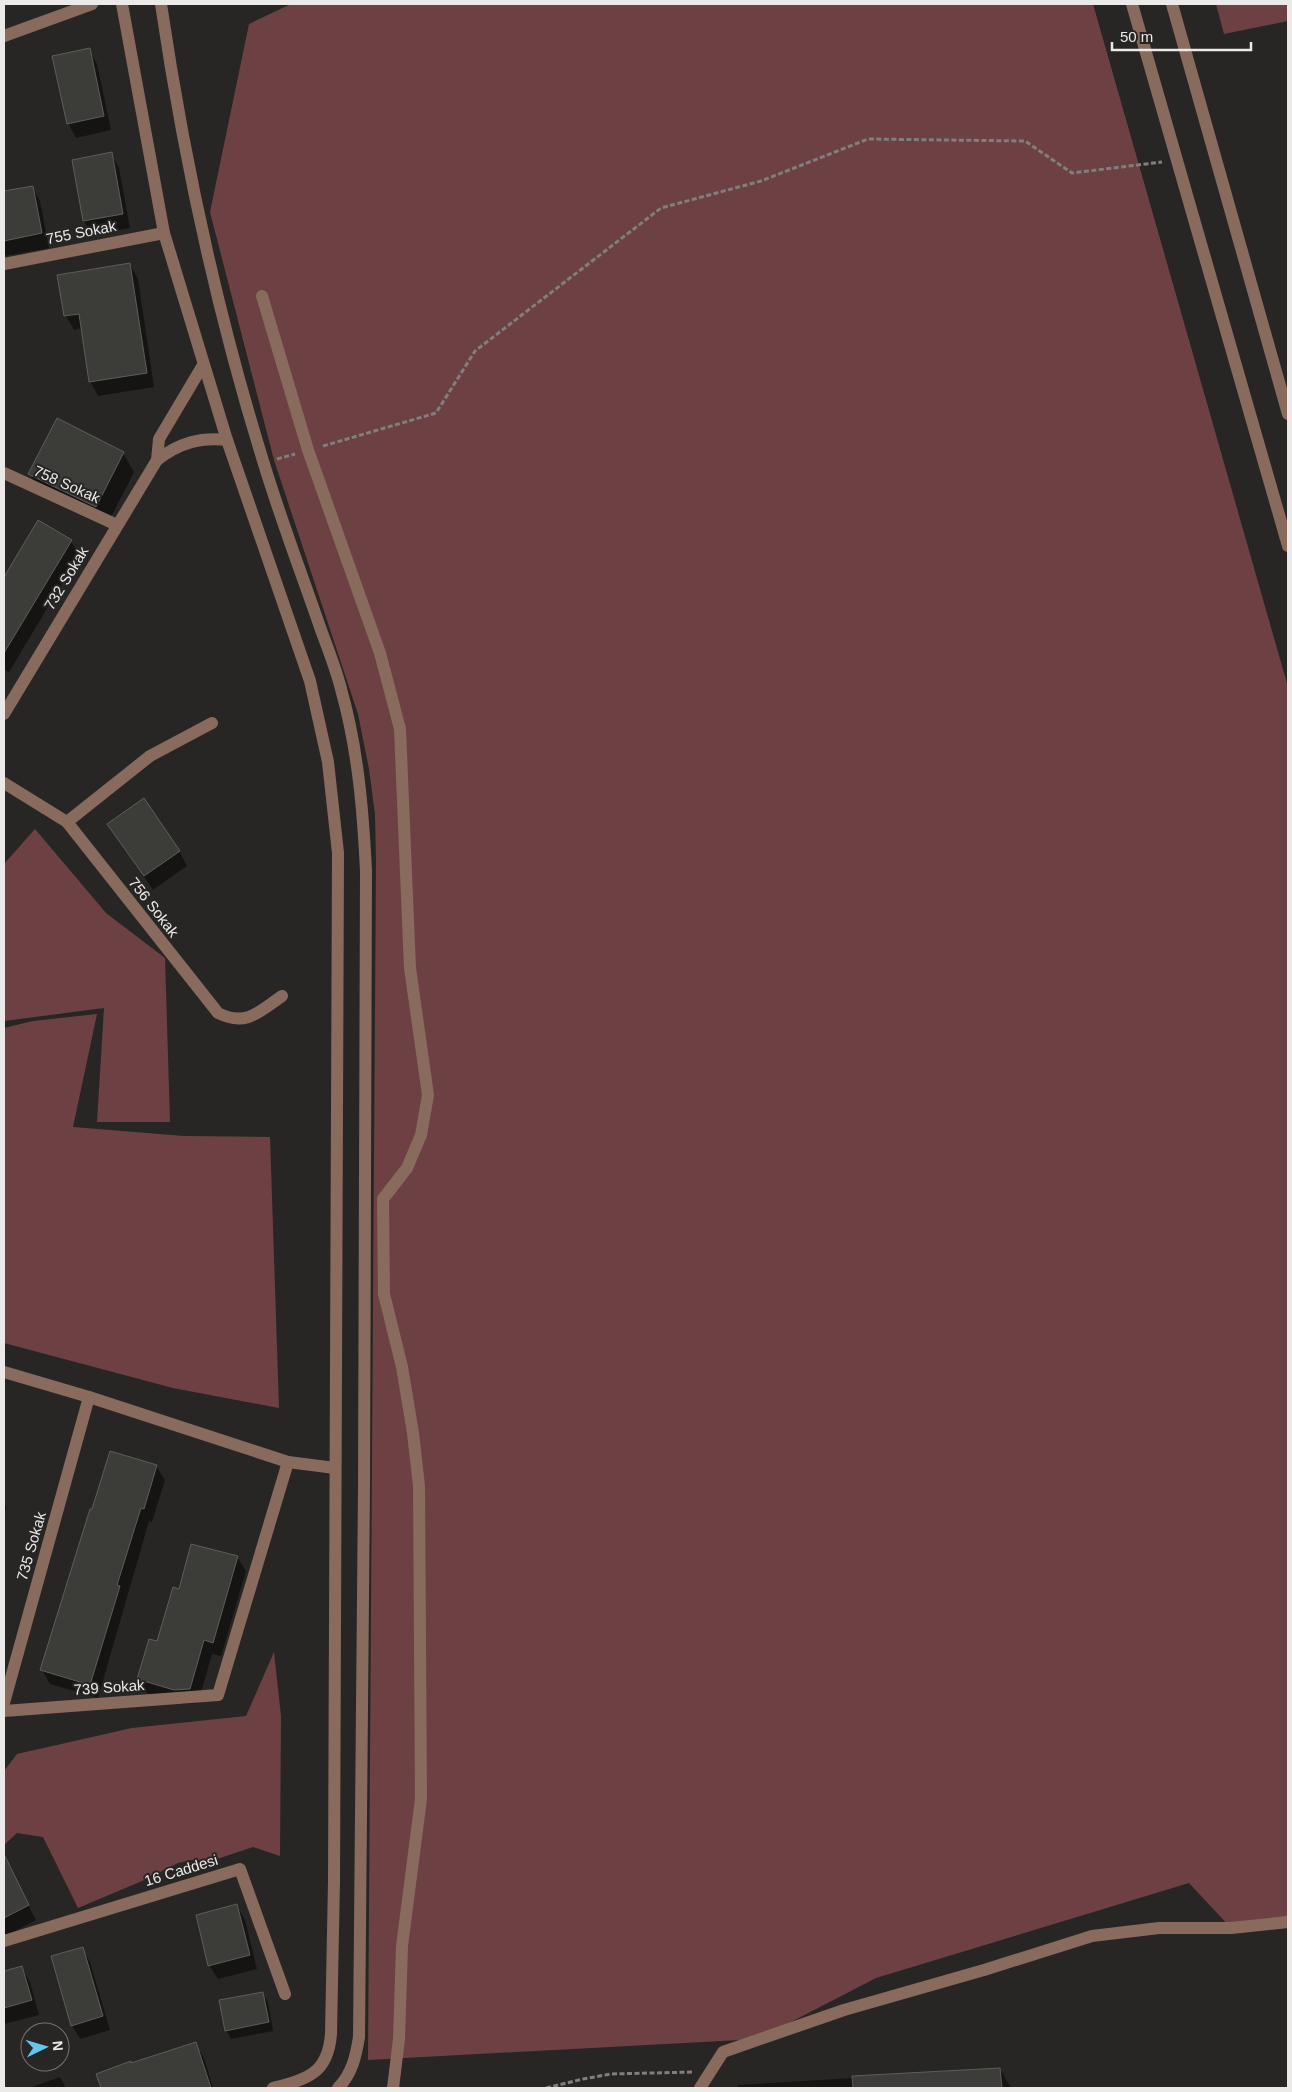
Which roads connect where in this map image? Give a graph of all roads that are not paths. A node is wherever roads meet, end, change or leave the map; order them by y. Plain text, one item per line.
1 (92, 4) edge
2 (122, 4) edge
3 (161, 4) edge
4 (1132, 4) edge
5 (1172, 4) edge
6 (4, 36) edge
7 (164, 233) junction
8 (4, 264) edge
9 (262, 296) dead end
10 (203, 365) junction
11 (1288, 414) edge
12 (227, 440) junction
13 (157, 460) junction
14 (4, 473) edge
15 (117, 525) junction
16 (1288, 546) edge
17 (4, 714) edge
18 (212, 723) dead end
19 (4, 783) edge
20 (67, 822) junction
21 (282, 996) dead end
22 (4, 1372) edge
23 (89, 1397) junction
24 (288, 1462) junction
25 (334, 1468) junction
26 (4, 1703) edge
27 (4, 1711) edge
28 (1288, 1922) edge
29 (4, 1941) edge
30 (285, 1994) dead end
31 (273, 2088) edge
32 (338, 2088) edge
33 (393, 2088) edge
34 (700, 2088) edge

1 - 6 street
2 - 7 street
3 - 32 street
4 - 16 street
5 - 11 street
7 - 8 street, 755 Sokak
7 - 10 street
9 - 33 street
10 - 12 street
10 - 13 street, 732 Sokak
12 - 13 street, 732 Sokak
12 - 25 street
13 - 15 street, 732 Sokak
14 - 15 street, 758 Sokak
15 - 17 street, 732 Sokak
18 - 20 street
19 - 20 street, 756 Sokak
20 - 21 street, 756 Sokak
22 - 23 street
23 - 24 street
23 - 26 street, 735 Sokak
24 - 25 street
24 - 27 street, 739 Sokak
25 - 31 street
28 - 34 street
29 - 30 street, 16 Caddesi

